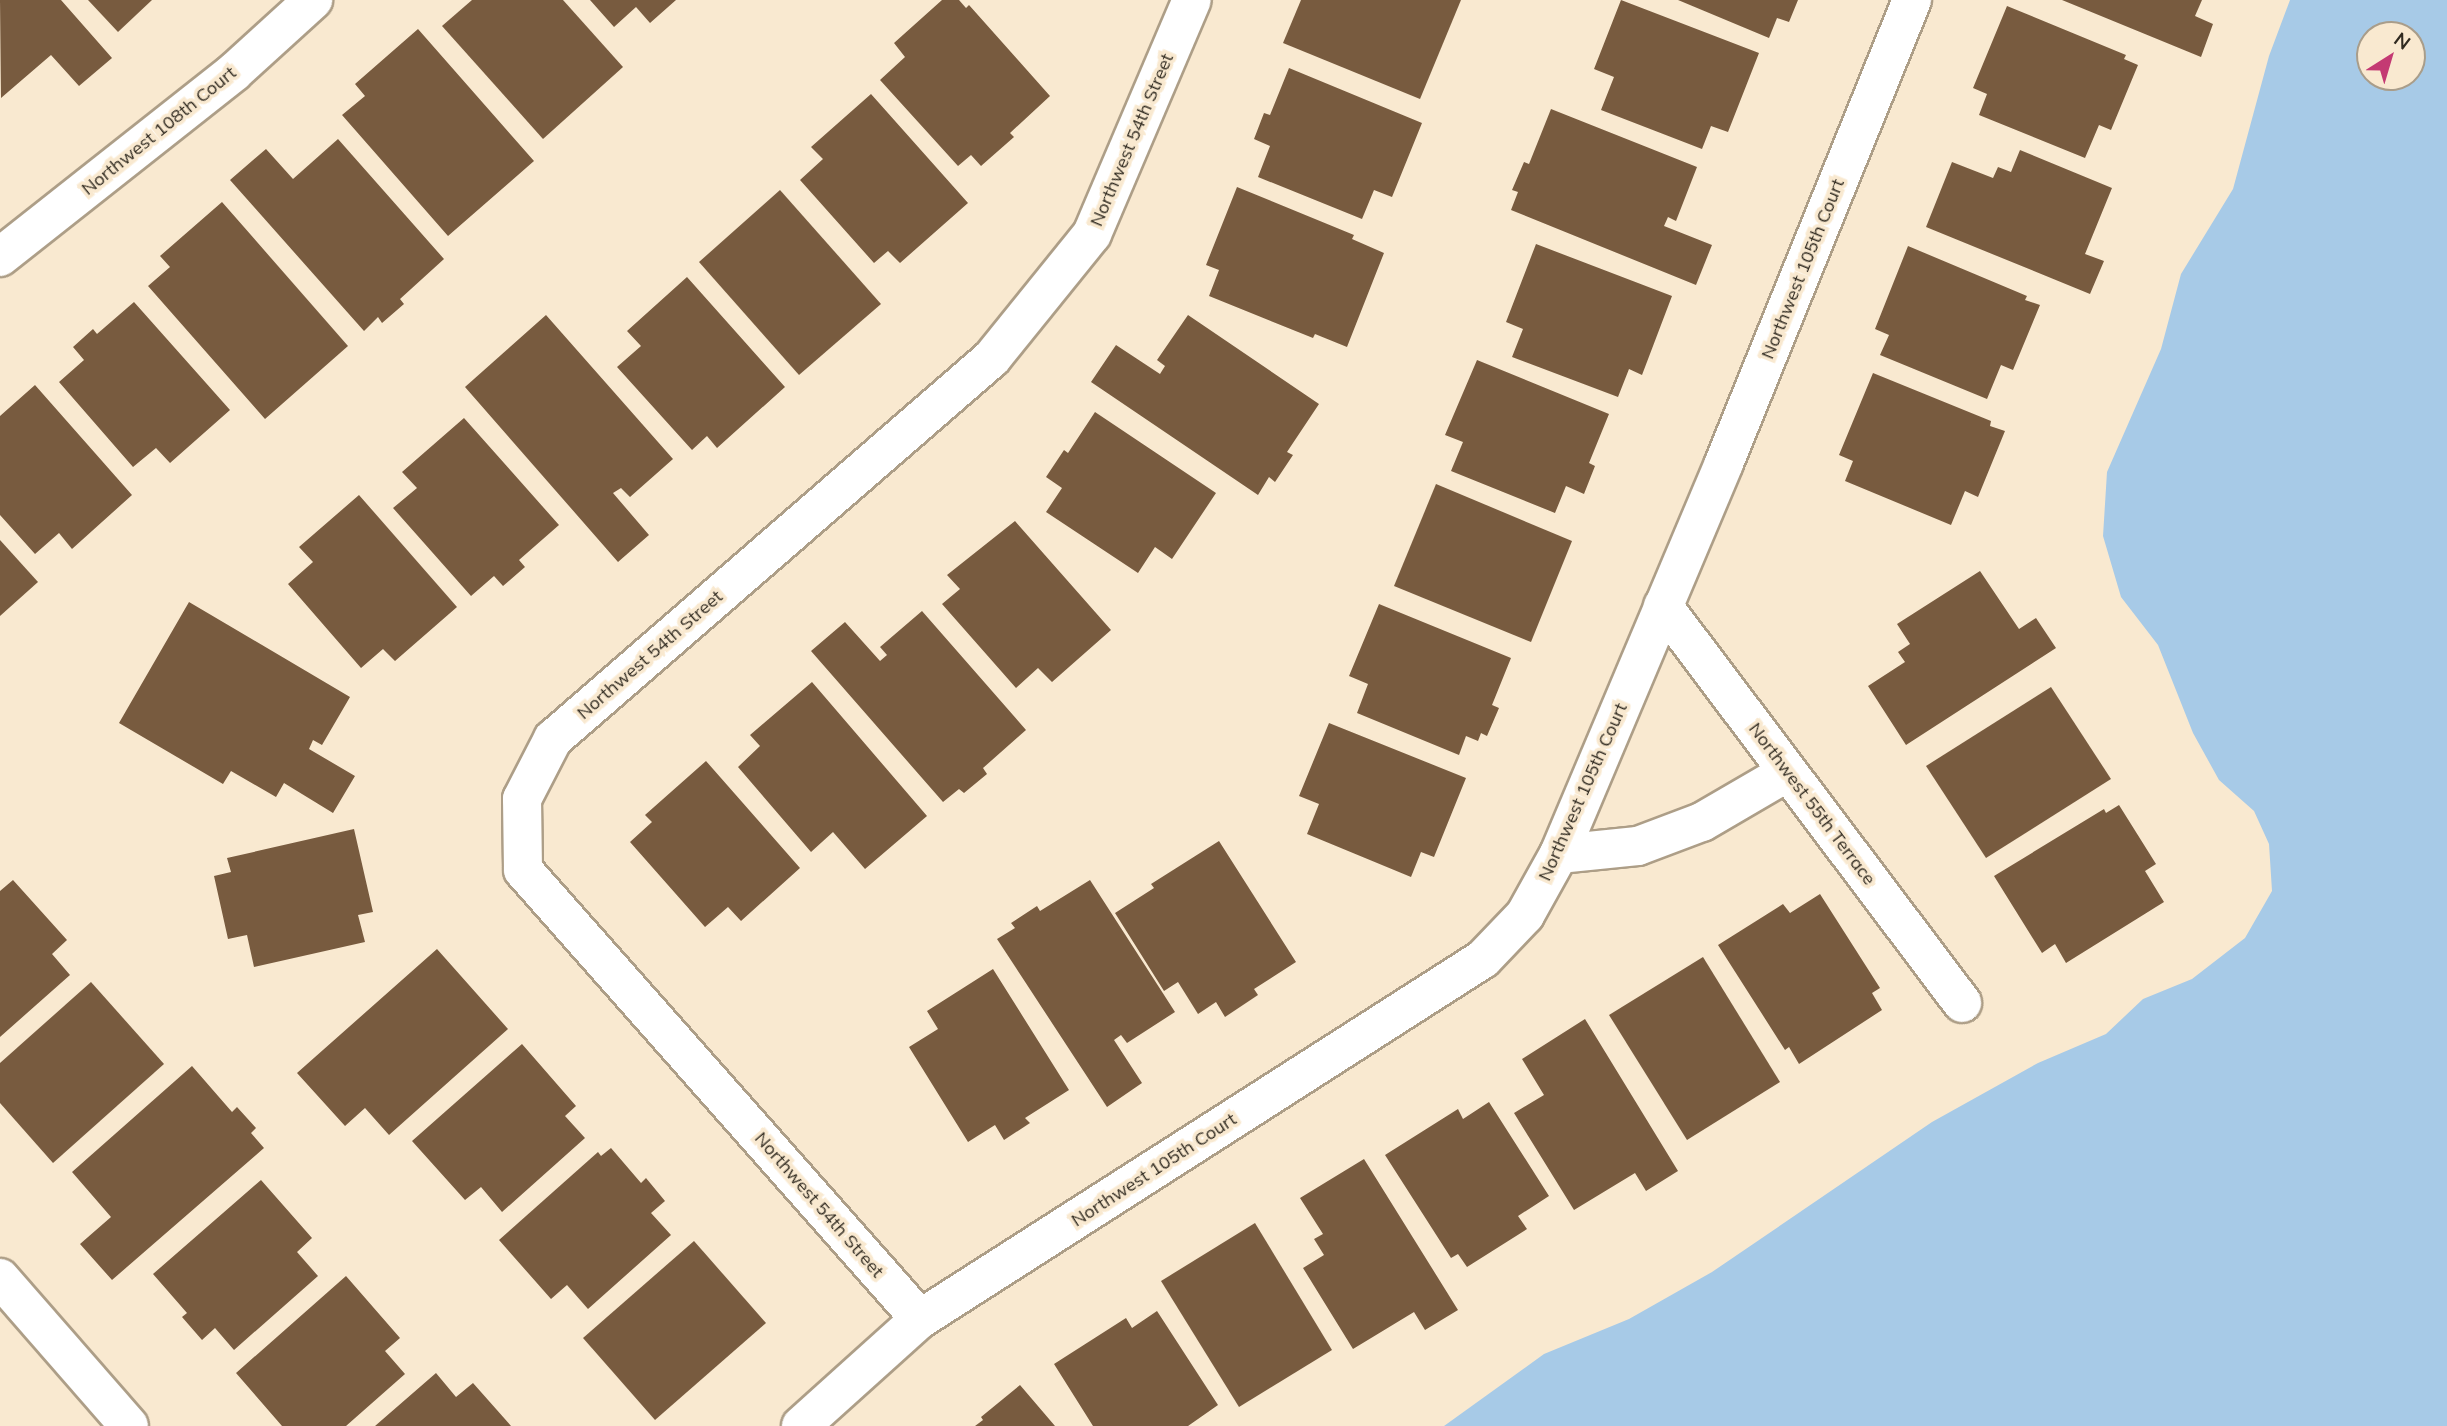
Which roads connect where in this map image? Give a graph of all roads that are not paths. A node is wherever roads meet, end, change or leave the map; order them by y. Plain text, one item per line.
1 (313, 0) edge
2 (1192, 0) edge
3 (1912, 0) edge
4 (0, 257) edge
5 (1663, 606) junction
6 (1788, 772) junction
7 (1559, 854) junction
8 (1962, 1003) dead end
9 (0, 1278) edge
10 (919, 1319) junction
11 (129, 1426) edge
12 (801, 1426) edge

1 - 4 street, Northwest 108th Court
2 - 10 street, Northwest 54th Street
3 - 5 street, Northwest 105th Court
5 - 6 street, Northwest 55th Terrace
5 - 7 street, Northwest 105th Court
6 - 7 street
6 - 8 street, Northwest 55th Terrace
7 - 10 street, Northwest 105th Court
9 - 11 street
10 - 12 street, Northwest 105th Court

